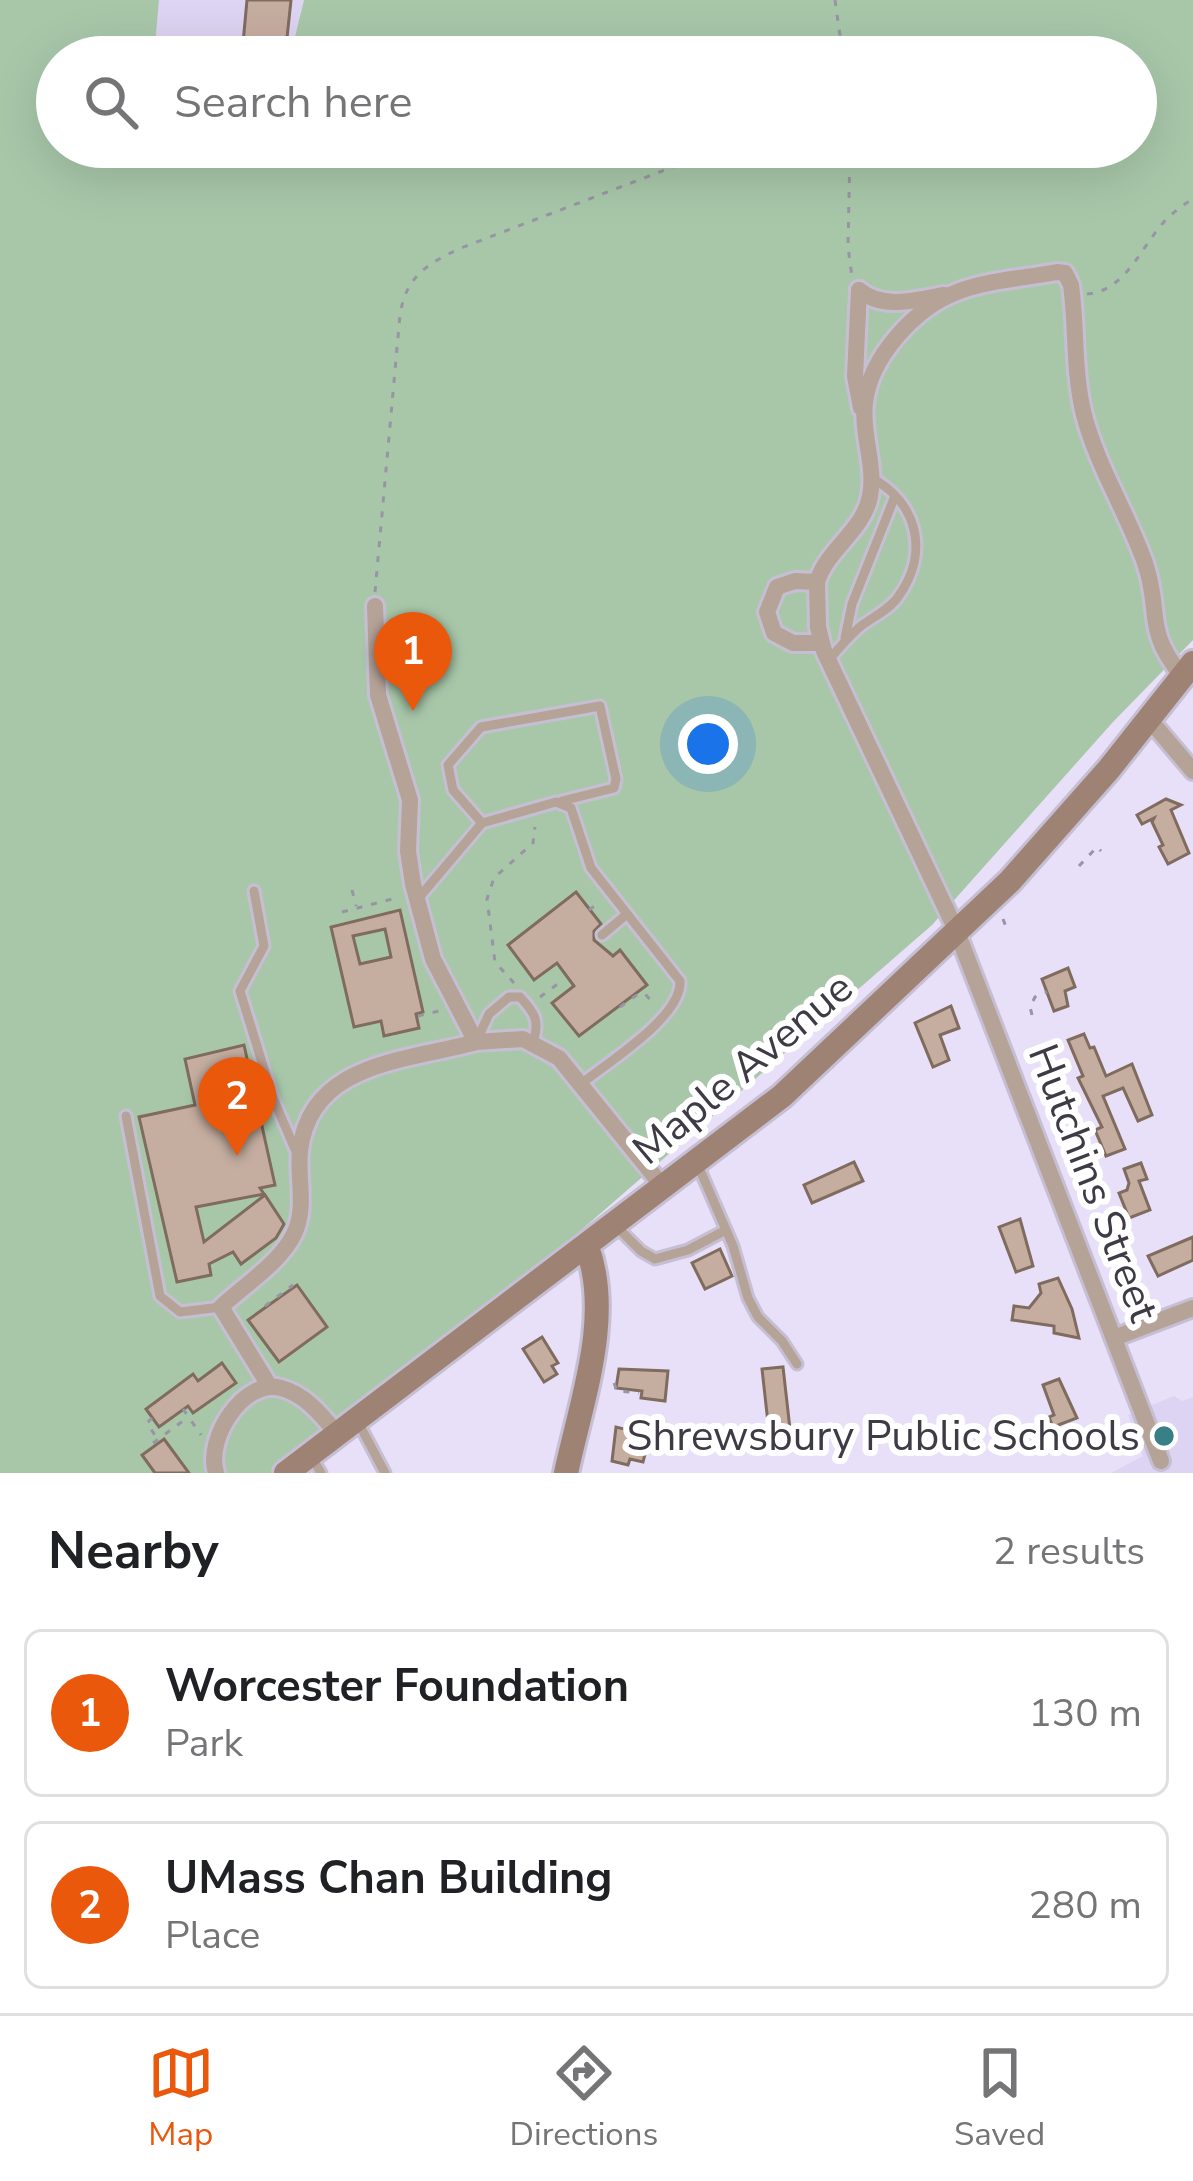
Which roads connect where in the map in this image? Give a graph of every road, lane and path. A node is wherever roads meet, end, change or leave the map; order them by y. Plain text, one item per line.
1 (835, 0) edge
2 (840, 36) edge
3 (670, 168) edge
4 (850, 168) edge
5 (1193, 198) edge
6 (859, 290) junction
7 (955, 292) junction
8 (1072, 294) junction
9 (864, 418) junction
10 (871, 477) junction
11 (895, 496) junction
12 (818, 582) junction
13 (374, 606) joint
14 (844, 643) junction
15 (825, 652) junction
16 (1188, 669) edge
17 (1150, 719) junction
18 (1193, 771) edge
19 (559, 802) junction
20 (482, 823) junction
21 (535, 827) dead end
22 (1102, 851) dead end
23 (1079, 866) dead end
24 (352, 890) dead end
25 (254, 891) dead end
26 (606, 897) dead end
27 (410, 898) junction
28 (998, 906) dead end
29 (357, 908) junction
30 (589, 910) dead end
31 (342, 912) dead end
32 (627, 914) junction
33 (957, 932) junction
34 (1008, 932) dead end
35 (602, 935) dead end
36 (519, 988) dead end
37 (548, 991) dead end
38 (1047, 992) dead end
39 (534, 1002) dead end
40 (620, 1006) dead end
41 (457, 1007) junction
42 (664, 1015) junction
43 (418, 1016) dead end
44 (1032, 1016) dead end
45 (476, 1042) junction
46 (533, 1042) junction
47 (580, 1084) junction
48 (126, 1116) dead end
49 (299, 1159) junction
50 (697, 1163) junction
51 (664, 1188) junction
52 (615, 1225) junction
53 (726, 1230) junction
54 (587, 1246) junction
55 (293, 1285) dead end
56 (265, 1306) dead end
57 (221, 1307) junction
58 (1193, 1308) edge
59 (1114, 1338) junction
60 (797, 1364) dead end
61 (614, 1383) dead end
62 (270, 1387) junction
63 (639, 1393) dead end
64 (183, 1409) dead end
65 (152, 1418) dead end
66 (189, 1418) junction
67 (348, 1429) junction
68 (212, 1451) junction
69 (1161, 1461) dead end
70 (316, 1464) edge
71 (216, 1473) edge
72 (286, 1473) edge
73 (385, 1473) edge
74 (566, 1473) edge

1 - 2 path
3 - 13 path
4 - 6 path
5 - 8 path
6 - 7 street
6 - 9 street
7 - 8 street
7 - 9 street
8 - 16 street
9 - 10 street
10 - 11 lane
10 - 12 street
11 - 14 lane
11 - 14 lane
12 - 15 street
12 - 15 street
13 - 27 street
14 - 15 lane
15 - 33 street, Hutchins Street
16 - 17 main road, Maple Avenue
17 - 18 street
17 - 33 main road, Maple Avenue
19 - 20 lane
19 - 20 lane
19 - 32 lane
20 - 27 lane
21 - 36 path
22 - 23 path
24 - 29 path
25 - 49 lane
26 - 30 path
27 - 29 path
27 - 41 street
28 - 34 path
29 - 31 path
32 - 35 lane
32 - 42 lane
33 - 50 main road, Maple Avenue
33 - 59 street, Hutchins Street
37 - 39 path
38 - 44 path
40 - 42 path
41 - 43 path
41 - 45 street
42 - 47 lane
45 - 46 street
45 - 46 lane
45 - 49 street
46 - 47 street
47 - 51 street
48 - 57 lane
49 - 57 street
50 - 51 main road, Maple Avenue
50 - 53 lane
51 - 52 main road, Maple Avenue
52 - 53 lane
52 - 54 main road, Maple Avenue
53 - 60 lane
54 - 67 main road, Maple Avenue
54 - 74 main road
55 - 56 path
57 - 62 street
58 - 59 street
59 - 69 street, Hutchins Street
61 - 63 path
62 - 67 street
62 - 68 street
64 - 66 path
65 - 66 path
66 - 68 path
67 - 70 main road, Maple Avenue
67 - 73 lane
68 - 71 street
70 - 72 main road, Maple Avenue

